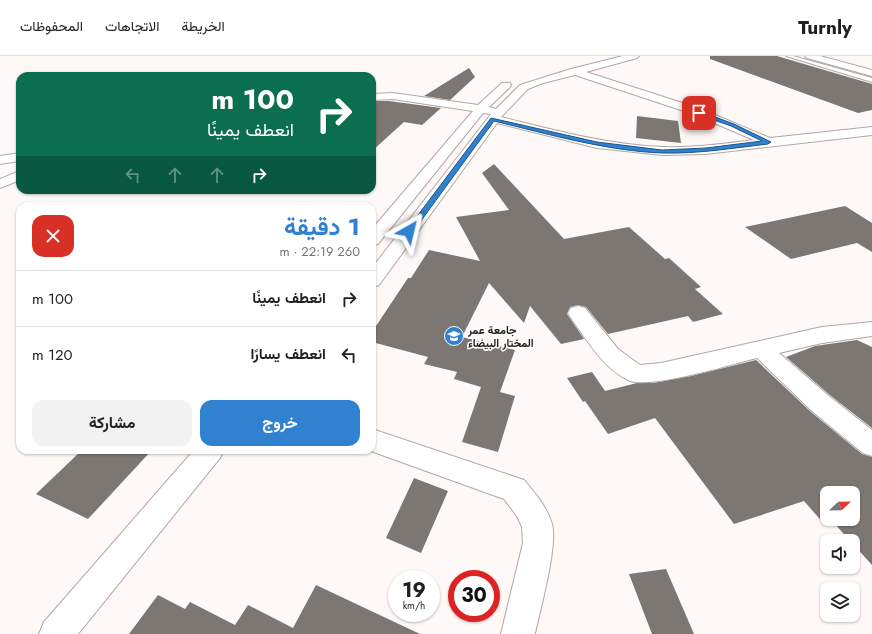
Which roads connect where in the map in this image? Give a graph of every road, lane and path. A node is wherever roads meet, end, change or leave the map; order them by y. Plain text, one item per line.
1 (605, 56) edge
2 (634, 56) edge
3 (788, 56) edge
4 (810, 56) edge
5 (831, 56) edge
6 (872, 67) edge
7 (574, 71) junction
8 (872, 73) edge
9 (872, 80) edge
10 (376, 97) edge
11 (480, 110) junction
12 (496, 116) junction
13 (872, 131) edge
14 (768, 142) junction
15 (16, 158) edge
16 (0, 160) edge
17 (16, 177) edge
18 (0, 184) edge
19 (376, 235) edge
20 (376, 276) edge
21 (578, 313) dead end
22 (872, 329) edge
23 (762, 349) junction
24 (376, 441) edge
25 (872, 444) edge
26 (208, 454) edge
27 (56, 634) edge
28 (518, 634) edge

1 - 11 main road
2 - 7 main road
3 - 9 lane
4 - 8 main road
5 - 6 main road
7 - 12 main road
7 - 14 main road
10 - 11 main road
11 - 12 main road
11 - 19 main road
12 - 14 main road
12 - 20 main road
13 - 14 main road
15 - 16 main road
17 - 18 main road
21 - 23 main road
22 - 23 main road
23 - 25 main road
24 - 28 main road
26 - 27 main road

